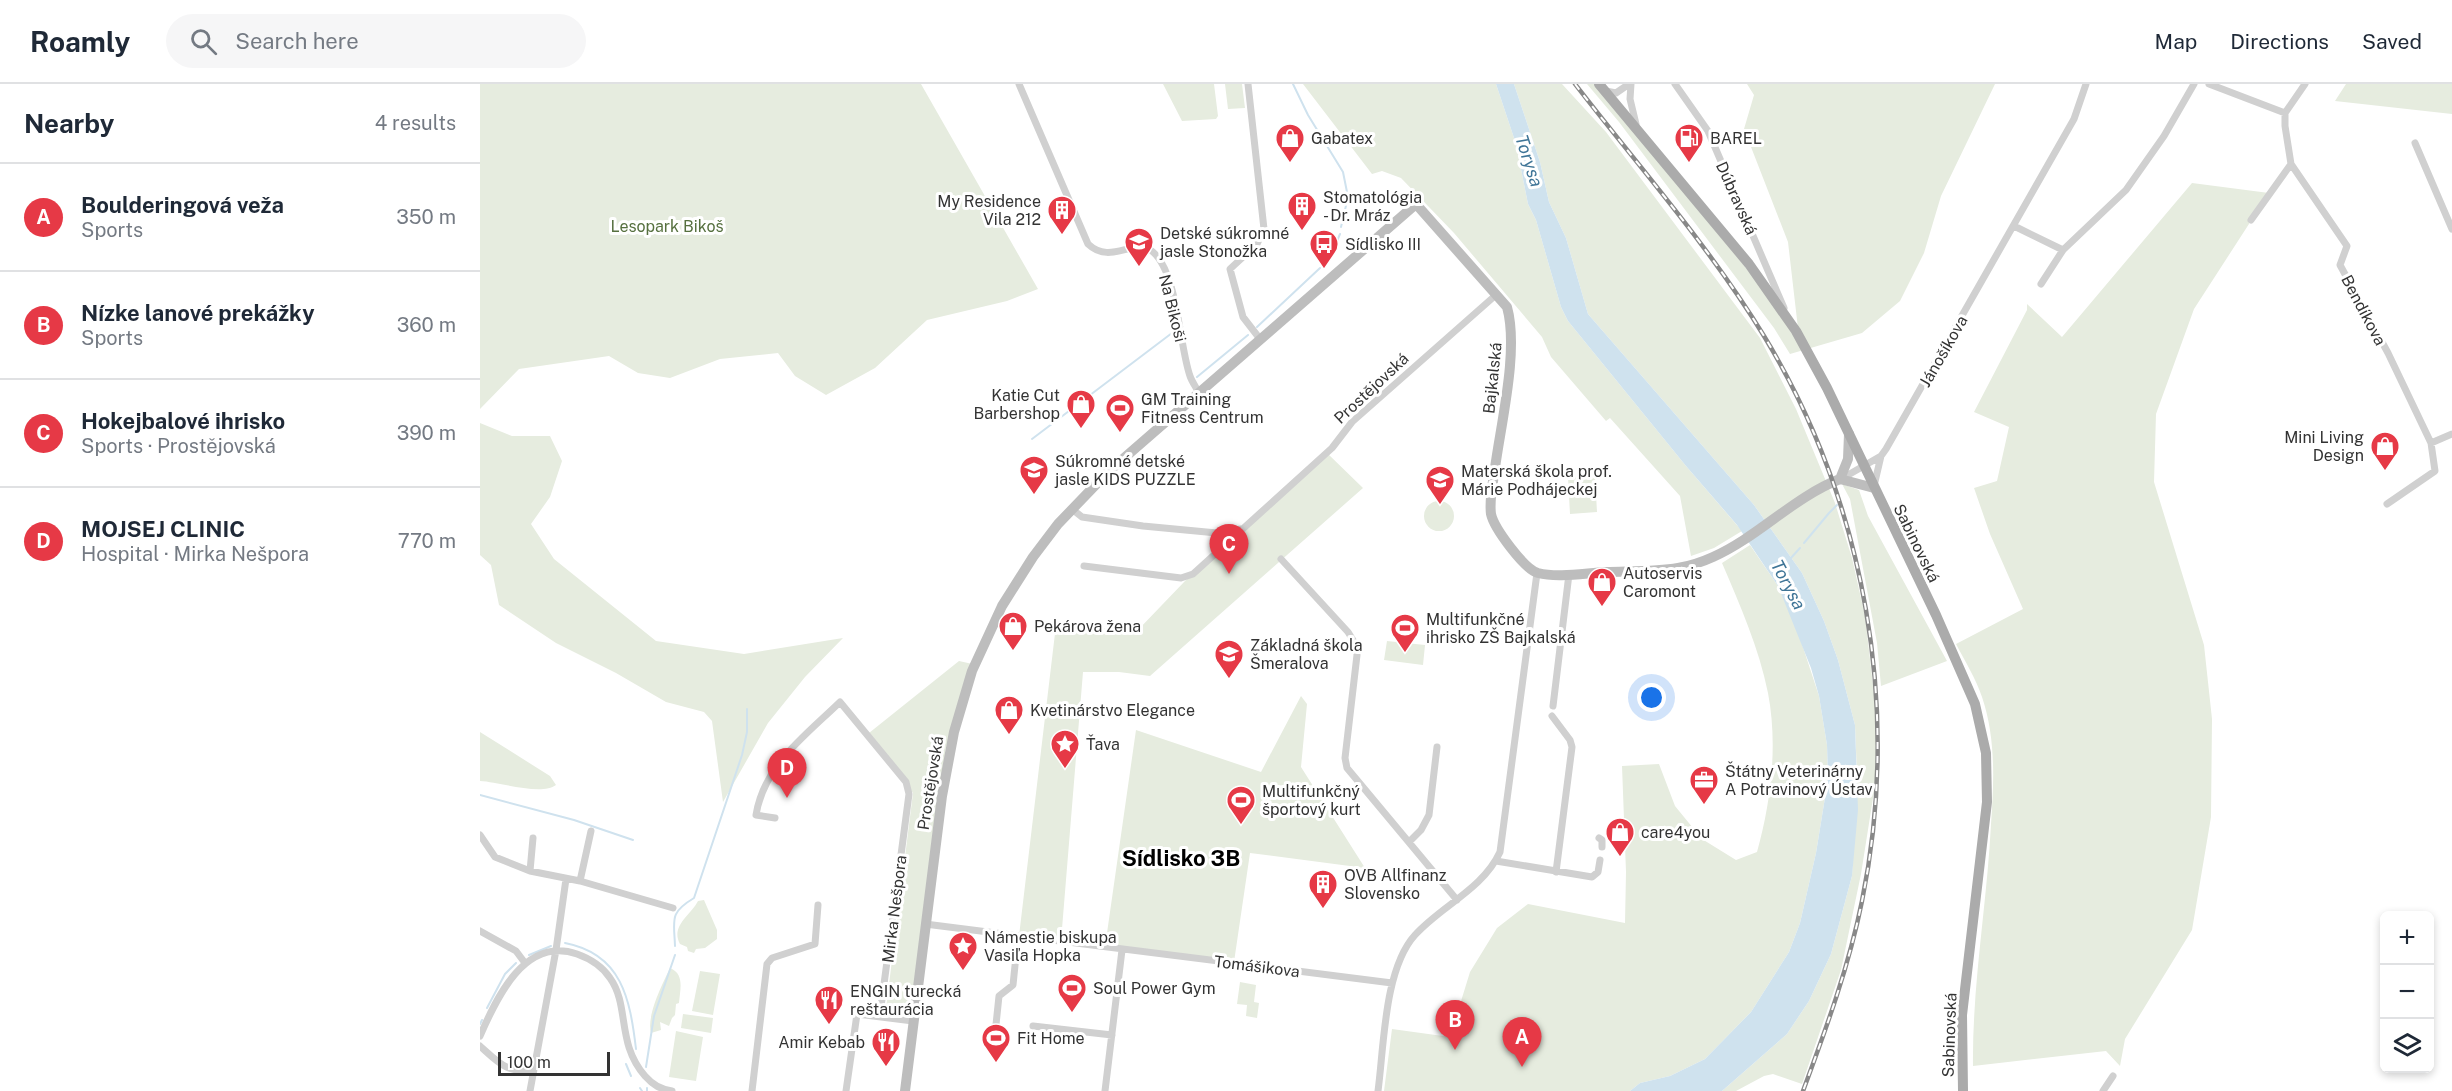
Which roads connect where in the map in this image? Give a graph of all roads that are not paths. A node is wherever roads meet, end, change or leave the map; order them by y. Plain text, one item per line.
1 (1019, 84) edge
2 (1248, 84) edge
3 (1630, 84) edge
4 (1675, 84) edge
5 (2086, 84) edge
6 (2194, 84) edge
7 (2209, 84) edge
8 (2305, 84) edge
9 (1602, 86) edge
10 (2285, 113) junction
11 (1640, 132) junction
12 (2415, 143) dead end
13 (2291, 164) junction
14 (1416, 204) joint
15 (2251, 220) dead end
16 (2014, 226) junction
17 (2452, 229) edge
18 (2063, 250) junction
19 (2041, 284) dead end
20 (1497, 294) junction
21 (1788, 318) junction
22 (1260, 339) junction
23 (1199, 393) junction
24 (1849, 434) junction
25 (2452, 434) edge
26 (2430, 443) junction
27 (1881, 456) junction
28 (1863, 466) junction
29 (1840, 479) junction
30 (1874, 488) junction
31 (2387, 504) dead end
32 (1072, 509) junction
33 (1241, 529) junction
34 (1217, 533) junction
35 (1221, 548) junction
36 (1281, 559) dead end
37 (1084, 566) dead end
38 (1537, 573) junction
39 (1569, 574) junction
40 (1553, 706) dead end
41 (1551, 716) dead end
42 (1437, 747) dead end
43 (775, 818) dead end
44 (591, 831) dead end
45 (480, 835) edge
46 (533, 838) dead end
47 (1599, 838) dead end
48 (1409, 842) junction
49 (1602, 847) dead end
50 (1600, 860) dead end
51 (1496, 861) junction
52 (530, 871) junction
53 (1556, 872) junction
54 (566, 879) junction
55 (580, 882) junction
56 (1457, 900) junction
57 (818, 905) dead end
58 (673, 908) dead end
59 (925, 924) junction
60 (480, 931) edge
61 (1018, 936) junction
62 (556, 950) junction
63 (1122, 950) junction
64 (525, 963) junction
65 (1392, 983) junction
66 (484, 1017) edge
67 (883, 1017) junction
68 (898, 1019) junction
69 (913, 1021) junction
70 (1034, 1026) dead end
71 (995, 1034) dead end
72 (1112, 1035) junction
73 (480, 1036) edge
74 (911, 1036) junction
75 (480, 1047) edge
76 (534, 1069) junction
77 (2113, 1076) dead end
78 (530, 1091) edge
79 (672, 1091) edge
80 (752, 1091) edge
81 (846, 1091) edge
82 (905, 1091) edge
83 (1105, 1091) edge
84 (1378, 1091) edge
85 (1963, 1091) edge
86 (2103, 1091) edge

1 - 23 street, Na Bikoši
2 - 22 street
3 - 9 street
3 - 11 street
4 - 21 street, Dúbravská
5 - 16 street, Jánošíkova
6 - 18 street
7 - 10 street
8 - 10 street
9 - 11 main road, Sabinovská
10 - 13 street, Bendíkova
11 - 21 main road, Sabinovská
12 - 17 street
13 - 15 street
13 - 26 street, Bendíkova
14 - 20 street, Bajkalská
14 - 22 street, Prostějovská
16 - 18 street
16 - 27 street, Jánošíkova
18 - 19 street
20 - 33 street, Prostějovská
20 - 38 street, Bajkalská
21 - 24 main road, Sabinovská
22 - 23 street, Prostějovská
23 - 32 street, Prostějovská
24 - 28 main road, Sabinovská
24 - 29 street
25 - 26 street
26 - 31 street
27 - 28 street
27 - 30 street
28 - 29 street
28 - 30 main road, Sabinovská
29 - 30 street
29 - 39 street
30 - 85 main road, Sabinovská
32 - 34 street
32 - 59 street, Prostějovská
33 - 34 street
33 - 35 street, Prostějovská
34 - 35 street
35 - 37 street, Prostějovská
36 - 48 street
38 - 39 street
38 - 51 street
39 - 40 street
41 - 53 street
42 - 48 street
43 - 67 street, Mirka Nešpora
44 - 55 street
45 - 52 street
46 - 52 street
47 - 49 street
48 - 56 street
50 - 53 street
51 - 53 street
51 - 56 street
52 - 54 street
54 - 55 street
54 - 62 street
55 - 58 street
56 - 65 street
57 - 80 street
59 - 61 street, Tomášikova
59 - 69 street, Prostějovská
60 - 64 street
61 - 63 street, Tomášikova
61 - 71 street
62 - 64 street
62 - 76 street
62 - 79 street
63 - 65 street, Tomášikova
63 - 72 street
64 - 66 street
65 - 84 street
66 - 73 street
67 - 68 street
67 - 81 street
68 - 69 street
68 - 74 street
69 - 74 street, Prostějovská
70 - 72 street
72 - 83 street
74 - 82 street, Prostějovská
75 - 76 street
76 - 78 street
77 - 86 street

